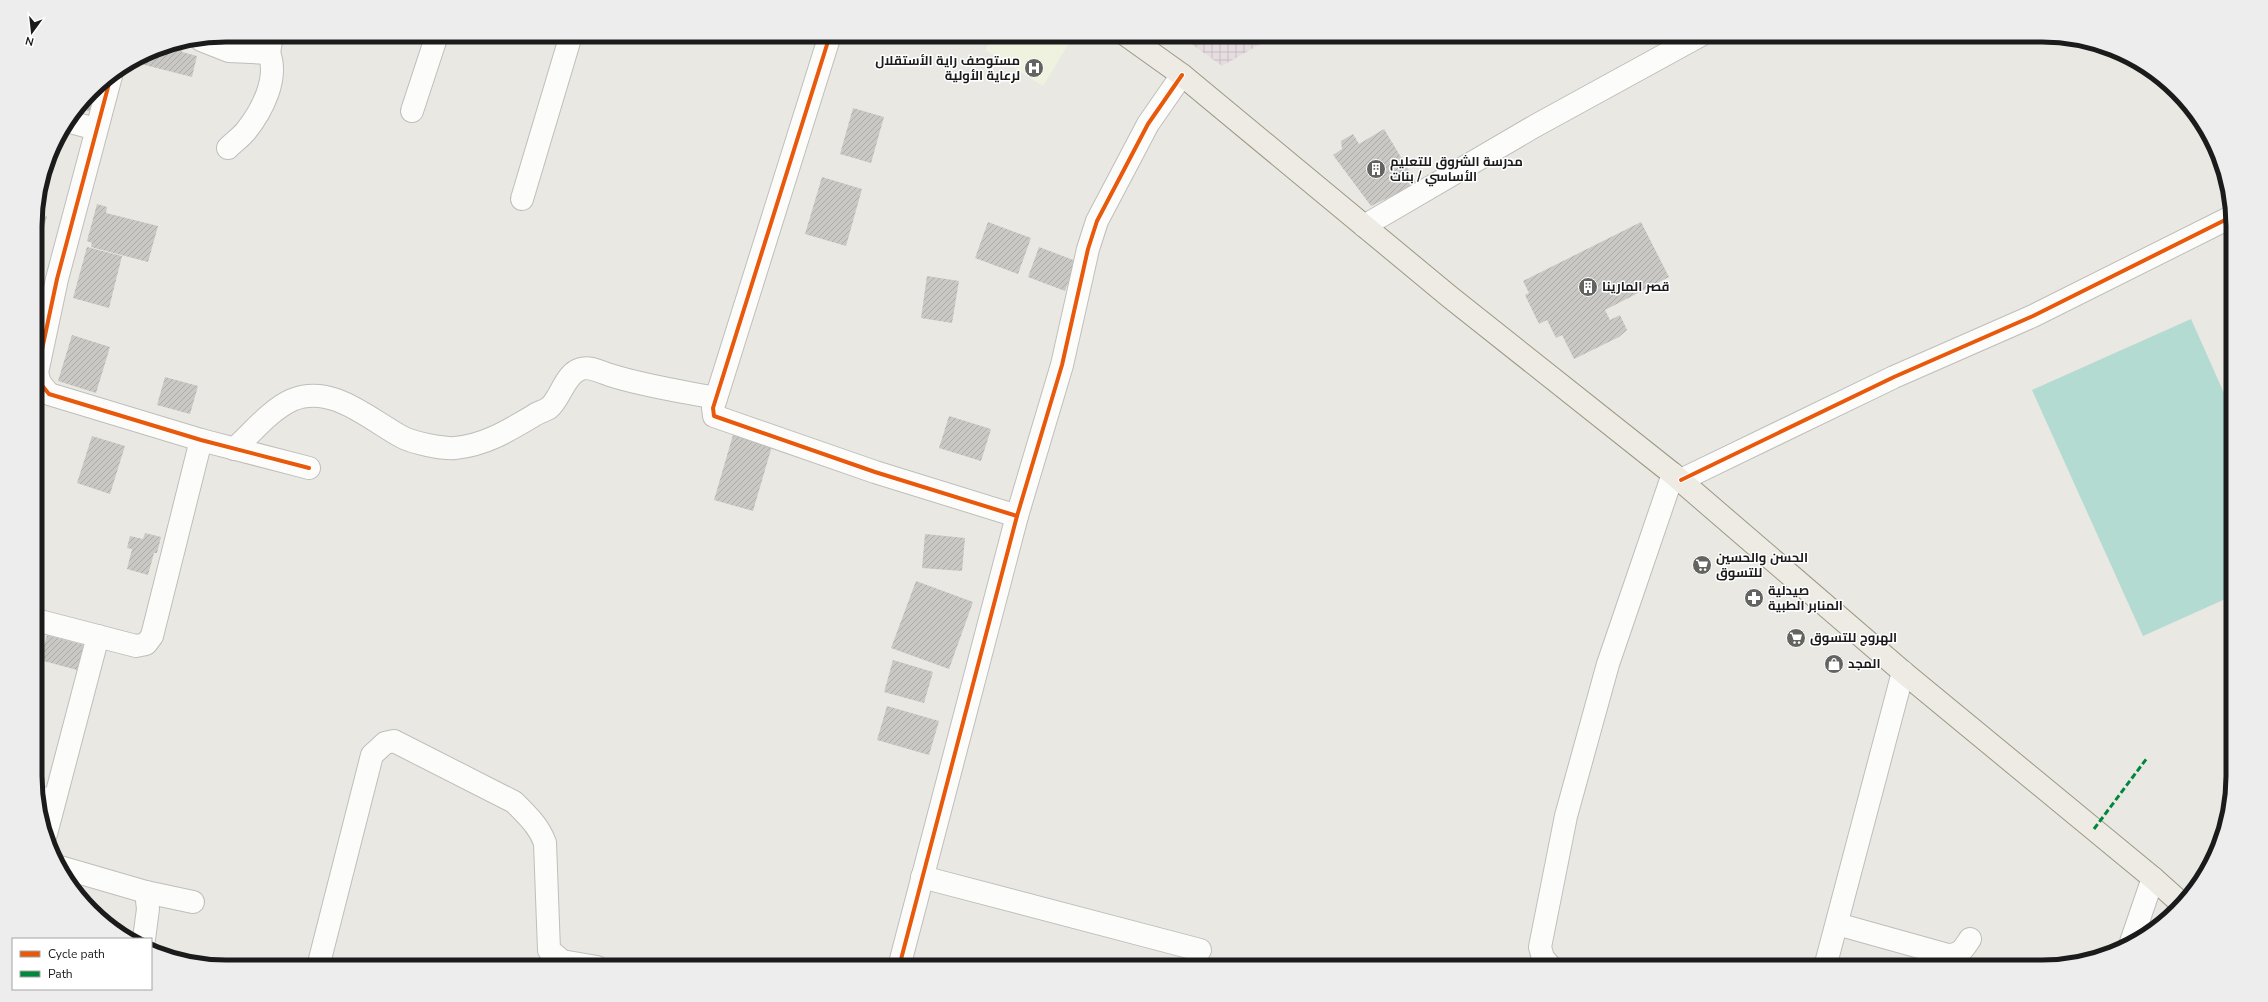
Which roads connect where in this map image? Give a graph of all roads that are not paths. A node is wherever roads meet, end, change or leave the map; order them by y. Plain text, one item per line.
1 (435, 42) edge
2 (569, 42) edge
3 (828, 42) edge
4 (1136, 42) edge
5 (1688, 42) edge
6 (208, 43) edge
7 (270, 44) edge
8 (1182, 75) junction
9 (108, 85) edge
10 (412, 112) dead end
11 (74, 123) edge
12 (96, 129) junction
13 (228, 148) dead end
14 (522, 199) dead end
15 (2226, 220) edge
16 (1364, 226) junction
17 (42, 350) edge
18 (42, 385) edge
19 (716, 398) junction
20 (201, 440) junction
21 (234, 449) junction
22 (309, 468) dead end
23 (1677, 477) junction
24 (1017, 516) junction
25 (42, 622) edge
26 (98, 636) junction
27 (1903, 672) junction
28 (46, 798) edge
29 (46, 812) edge
30 (68, 869) edge
31 (922, 876) junction
32 (2153, 878) junction
33 (146, 892) junction
34 (2177, 900) edge
35 (193, 902) dead end
36 (1836, 924) junction
37 (2133, 935) edge
38 (144, 938) edge
39 (1970, 939) dead end
40 (1200, 950) dead end
41 (320, 960) edge
42 (561, 960) edge
43 (901, 960) edge
44 (1545, 960) edge
45 (1827, 960) edge

1 - 10 street
2 - 14 street
3 - 19 street
4 - 8 main road
5 - 16 street
6 - 7 street
7 - 13 street
8 - 16 main road
8 - 24 street
9 - 12 street
11 - 12 street
12 - 17 street
15 - 23 street
16 - 23 main road
18 - 20 street
19 - 21 street
19 - 24 street
20 - 21 street
20 - 26 street
21 - 22 street
23 - 27 main road
23 - 44 street
24 - 31 street
25 - 26 street
26 - 28 street
27 - 32 main road
27 - 36 street
28 - 29 street
30 - 33 street
31 - 40 street
31 - 43 street
32 - 34 main road
32 - 37 street
33 - 35 street
33 - 38 street
36 - 39 street
36 - 45 street
41 - 42 street

